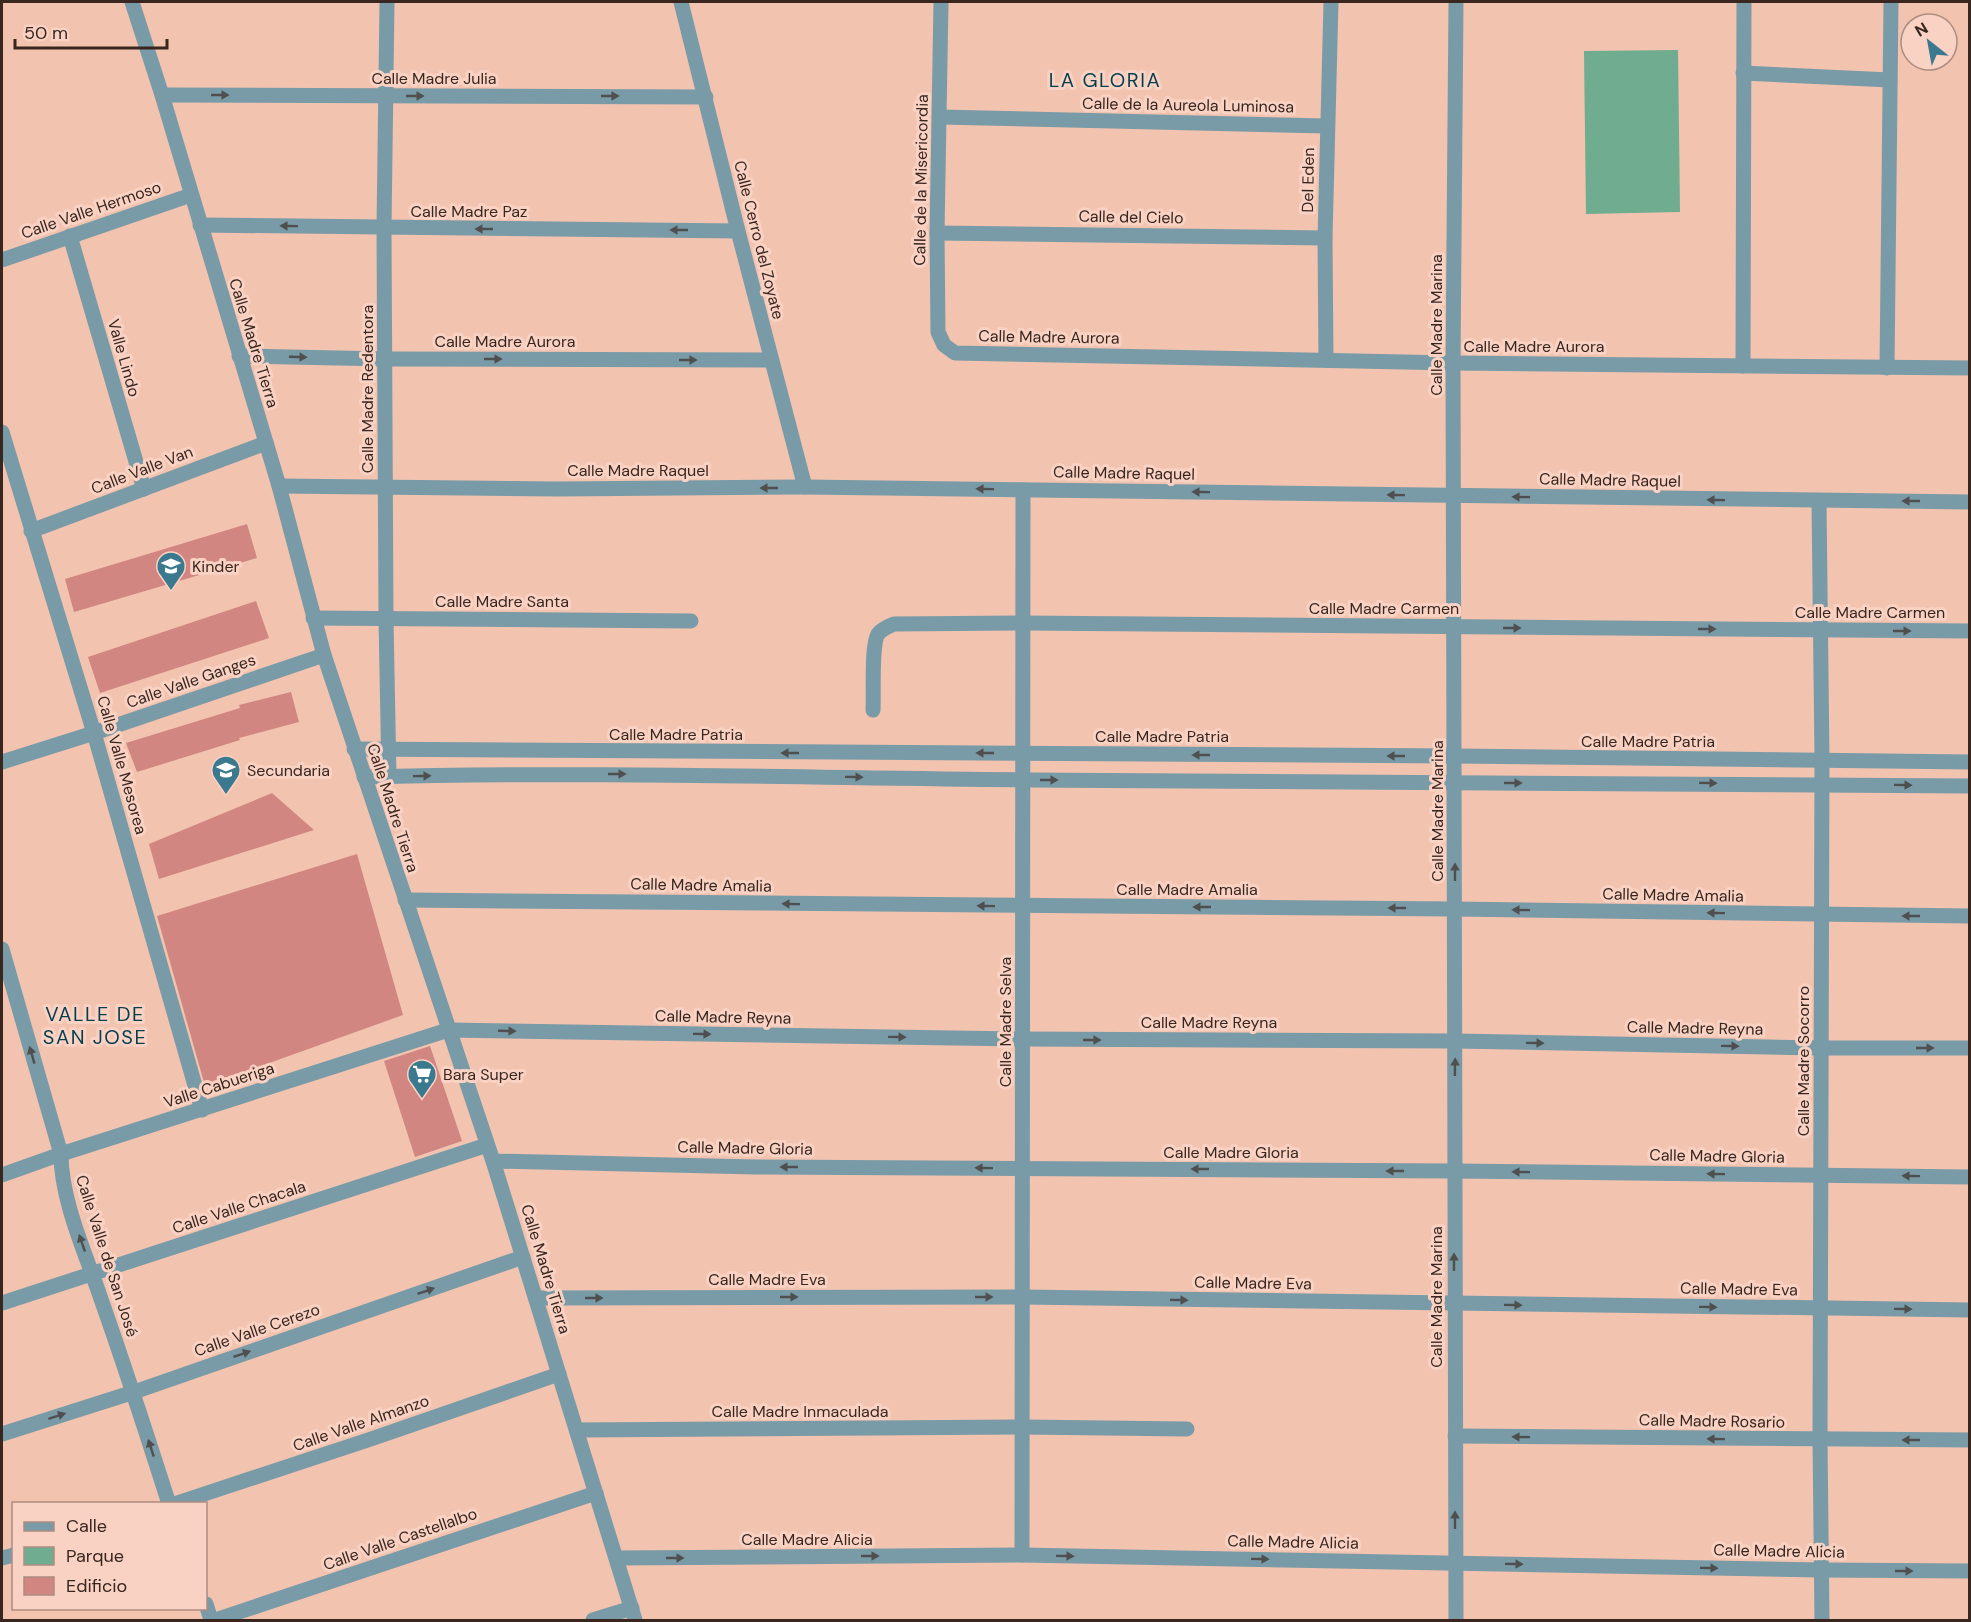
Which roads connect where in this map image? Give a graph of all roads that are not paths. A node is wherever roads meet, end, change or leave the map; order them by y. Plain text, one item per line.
1 (132, 2) edge
2 (387, 2) edge
3 (681, 2) edge
4 (941, 2) edge
5 (1331, 2) edge
6 (1456, 2) edge
7 (1744, 2) edge
8 (1891, 2) edge
9 (1743, 74) junction
10 (1890, 80) junction
11 (162, 95) junction
12 (386, 96) junction
13 (706, 97) junction
14 (940, 117) junction
15 (1327, 126) junction
16 (191, 195) junction
17 (200, 225) junction
18 (384, 228) junction
19 (738, 231) junction
20 (937, 233) junction
21 (70, 236) junction
22 (1325, 238) junction
23 (2, 260) edge
24 (955, 353) joint
25 (239, 356) junction
26 (386, 359) junction
27 (771, 360) junction
28 (1326, 360) junction
29 (1453, 363) junction
30 (1743, 366) junction
31 (1887, 368) junction
32 (1970, 368) edge
33 (2, 432) edge
34 (266, 443) junction
35 (279, 486) junction
36 (805, 487) junction
37 (386, 488) junction
38 (144, 489) junction
39 (1023, 490) junction
40 (1454, 496) junction
41 (1819, 501) junction
42 (1970, 502) edge
43 (31, 531) junction
44 (313, 618) junction
45 (386, 618) junction
46 (691, 621) dead end
47 (1023, 623) junction
48 (1454, 627) junction
49 (1821, 630) junction
50 (1970, 631) edge
51 (324, 655) junction
52 (873, 710) dead end
53 (94, 733) junction
54 (354, 749) junction
55 (388, 750) junction
56 (1023, 753) junction
57 (1454, 756) junction
58 (1822, 759) junction
59 (2, 762) edge
60 (1970, 762) edge
61 (363, 777) junction
62 (389, 777) junction
63 (1022, 780) junction
64 (1454, 783) junction
65 (1820, 784) junction
66 (1970, 786) edge
67 (405, 900) junction
68 (1023, 906) junction
69 (1455, 909) junction
70 (1820, 915) junction
71 (1970, 916) edge
72 (2, 949) edge
73 (448, 1030) junction
74 (1023, 1039) junction
75 (1455, 1041) junction
76 (1821, 1048) junction
77 (1970, 1048) edge
78 (202, 1110) junction
79 (487, 1145) junction
80 (61, 1154) junction
81 (493, 1161) junction
82 (1023, 1168) junction
83 (1454, 1171) junction
84 (2, 1175) edge
85 (1821, 1175) junction
86 (1970, 1177) edge
87 (523, 1257) junction
88 (92, 1274) junction
89 (1022, 1297) junction
90 (536, 1298) junction
91 (2, 1303) edge
92 (1455, 1304) junction
93 (1821, 1308) junction
94 (1970, 1310) edge
95 (560, 1374) junction
96 (134, 1392) junction
97 (1023, 1427) junction
98 (1187, 1429) dead end
99 (577, 1431) junction
100 (2, 1434) edge
101 (1455, 1436) junction
102 (1820, 1440) junction
103 (1970, 1440) edge
104 (596, 1493) junction
105 (172, 1502) edge
106 (175, 1502) edge
107 (1022, 1555) junction
108 (616, 1558) junction
109 (1455, 1562) junction
110 (1821, 1570) junction
111 (1970, 1571) edge
112 (633, 1614) edge
113 (213, 1620) edge
114 (593, 1620) edge
115 (1456, 1620) edge
116 (1822, 1620) edge

1 - 11 street, Calle Madre Tierra
2 - 12 street, Calle Madre Redentora
3 - 13 street, Calle Cerro del Zoyate
4 - 14 street, Calle de la Misericordia
5 - 15 street, Del Eden
6 - 29 street, Calle Madre Marina
7 - 9 street
8 - 10 street
9 - 10 street
9 - 30 street
10 - 31 street
11 -> 12 street, Calle Madre Julia
11 - 16 street, Calle Madre Tierra
12 -> 13 street, Calle Madre Julia
12 - 18 street, Calle Madre Redentora
13 - 19 street, Calle Cerro del Zoyate
14 - 15 street, Calle de la Aureola Luminosa
14 - 20 street, Calle de la Misericordia
15 - 22 street, Del Eden
16 - 17 street, Calle Madre Tierra
16 - 21 street, Calle Valle Hermoso
18 -> 17 street, Calle Madre Paz
17 - 25 street, Calle Madre Tierra
19 -> 18 street, Calle Madre Paz
18 - 26 street, Calle Madre Redentora
19 - 27 street, Calle Cerro del Zoyate
20 - 22 street, Calle del Cielo
20 - 24 street, Calle de la Misericordia
21 - 23 street, Calle Valle Hermoso
21 - 38 street, Valle Lindo
22 - 28 street, Del Eden
24 - 28 street, Calle Madre Aurora
25 -> 26 street, Calle Madre Aurora
25 - 34 street, Calle Madre Tierra
26 -> 27 street, Calle Madre Aurora
26 - 37 street, Calle Madre Redentora
27 - 36 street, Calle Cerro del Zoyate
28 - 29 street, Calle Madre Aurora
29 - 30 street, Calle Madre Aurora
29 - 40 street, Calle Madre Marina
30 - 31 street, Calle Madre Aurora
31 - 32 street, Calle Madre Aurora
33 - 43 street, Calle Valle Mesorea
34 - 35 street, Calle Madre Tierra
34 - 38 street, Calle Valle Van
35 - 37 street, Calle Madre Raquel
35 - 44 street, Calle Madre Tierra
36 -> 37 street, Calle Madre Raquel
39 -> 36 street, Calle Madre Raquel
37 - 45 street, Calle Madre Redentora
38 - 43 street, Calle Valle Van
40 -> 39 street, Calle Madre Raquel
39 - 47 street, Calle Madre Selva
41 -> 40 street, Calle Madre Raquel
40 - 48 street, Calle Madre Marina
42 -> 41 street, Calle Madre Raquel
41 - 49 street, Calle Madre Socorro
43 - 53 street, Calle Valle Mesorea
44 - 45 street, Calle Madre Santa
44 - 51 street, Calle Madre Tierra
45 - 46 street, Calle Madre Santa
45 - 55 street, Calle Madre Redentora
47 - 48 street, Calle Madre Carmen
47 - 52 street, Calle Madre Carmen
47 - 56 street, Calle Madre Selva
48 -> 49 street, Calle Madre Carmen
48 - 57 street, Calle Madre Marina
49 -> 50 street, Calle Madre Carmen
49 - 58 street, Calle Madre Socorro
51 - 53 street, Calle Valle Ganges
51 - 54 street, Calle Madre Tierra
53 - 59 street, Calle Valle Ganges
53 - 78 street, Calle Valle Mesorea
54 - 55 street, Calle Madre Patria
54 - 61 street, Calle Madre Tierra
56 -> 55 street, Calle Madre Patria
55 - 62 street, Calle Madre Redentora
57 -> 56 street, Calle Madre Patria
56 - 63 street, Calle Madre Selva
57 - 58 street, Calle Madre Patria
57 - 64 street, Calle Madre Marina
58 - 60 street, Calle Madre Patria
58 - 65 street, Calle Madre Socorro
61 - 62 street
61 - 67 street, Calle Madre Tierra
62 -> 63 street
63 -> 64 street
63 - 68 street, Calle Madre Selva
64 -> 65 street
69 -> 64 street, Calle Madre Marina
65 -> 66 street
65 - 70 street, Calle Madre Socorro
68 -> 67 street, Calle Madre Amalia
67 - 73 street, Calle Madre Tierra
69 -> 68 street, Calle Madre Amalia
68 - 74 street, Calle Madre Selva
70 -> 69 street, Calle Madre Amalia
69 - 75 street, Calle Madre Marina
71 -> 70 street, Calle Madre Amalia
70 - 76 street, Calle Madre Socorro
80 -> 72 street, Calle Valle de San José
73 -> 74 street, Calle Madre Reyna
73 - 78 street, Valle Cabueriga
73 - 79 street, Calle Madre Tierra
74 -> 75 street, Calle Madre Reyna
74 - 82 street, Calle Madre Selva
75 -> 76 street, Calle Madre Reyna
83 -> 75 street, Calle Madre Marina
76 -> 77 street, Calle Madre Reyna
76 - 85 street, Calle Madre Socorro
78 - 80 street, Valle Cabueriga
79 - 81 street, Calle Madre Tierra
79 - 88 street, Calle Valle Chacala
80 - 84 street, Valle Cabueriga
88 -> 80 street, Calle Valle de San José
82 -> 81 street, Calle Madre Gloria
81 - 87 street, Calle Madre Tierra
83 -> 82 street, Calle Madre Gloria
82 - 89 street, Calle Madre Selva
85 -> 83 street, Calle Madre Gloria
92 -> 83 street, Calle Madre Marina
86 -> 85 street, Calle Madre Gloria
85 - 93 street, Calle Madre Socorro
87 - 90 street, Calle Madre Tierra
96 -> 87 street, Calle Valle Cerezo
88 - 91 street, Calle Valle Chacala
88 - 96 street, Calle Valle de San José
90 -> 89 street, Calle Madre Eva
89 -> 92 street, Calle Madre Eva
89 - 97 street, Calle Madre Selva
90 - 95 street, Calle Madre Tierra
92 -> 93 street, Calle Madre Eva
92 - 101 street, Calle Madre Marina
93 -> 94 street, Calle Madre Eva
93 - 102 street, Calle Madre Socorro
95 - 99 street, Calle Madre Tierra
95 - 106 street, Calle Valle Almanzo
100 -> 96 street, Calle Valle Cerezo
105 -> 96 street, Calle Valle de San José
97 - 98 street, Calle Madre Inmaculada
97 - 99 street, Calle Madre Inmaculada
97 - 107 street, Calle Madre Selva
99 - 104 street, Calle Madre Tierra
102 -> 101 street, Calle Madre Rosario
109 -> 101 street, Calle Madre Marina
103 -> 102 street, Calle Madre Rosario
102 - 110 street, Calle Madre Socorro
104 - 108 street, Calle Madre Tierra
104 - 113 street, Calle Valle Castellalbo
108 -> 107 street, Calle Madre Alicia
107 -> 109 street, Calle Madre Alicia
108 - 112 street, Calle Madre Tierra
109 -> 110 street, Calle Madre Alicia
109 - 115 street, Calle Madre Marina
110 -> 111 street, Calle Madre Alicia
110 - 116 street, Calle Madre Socorro
112 - 114 street

